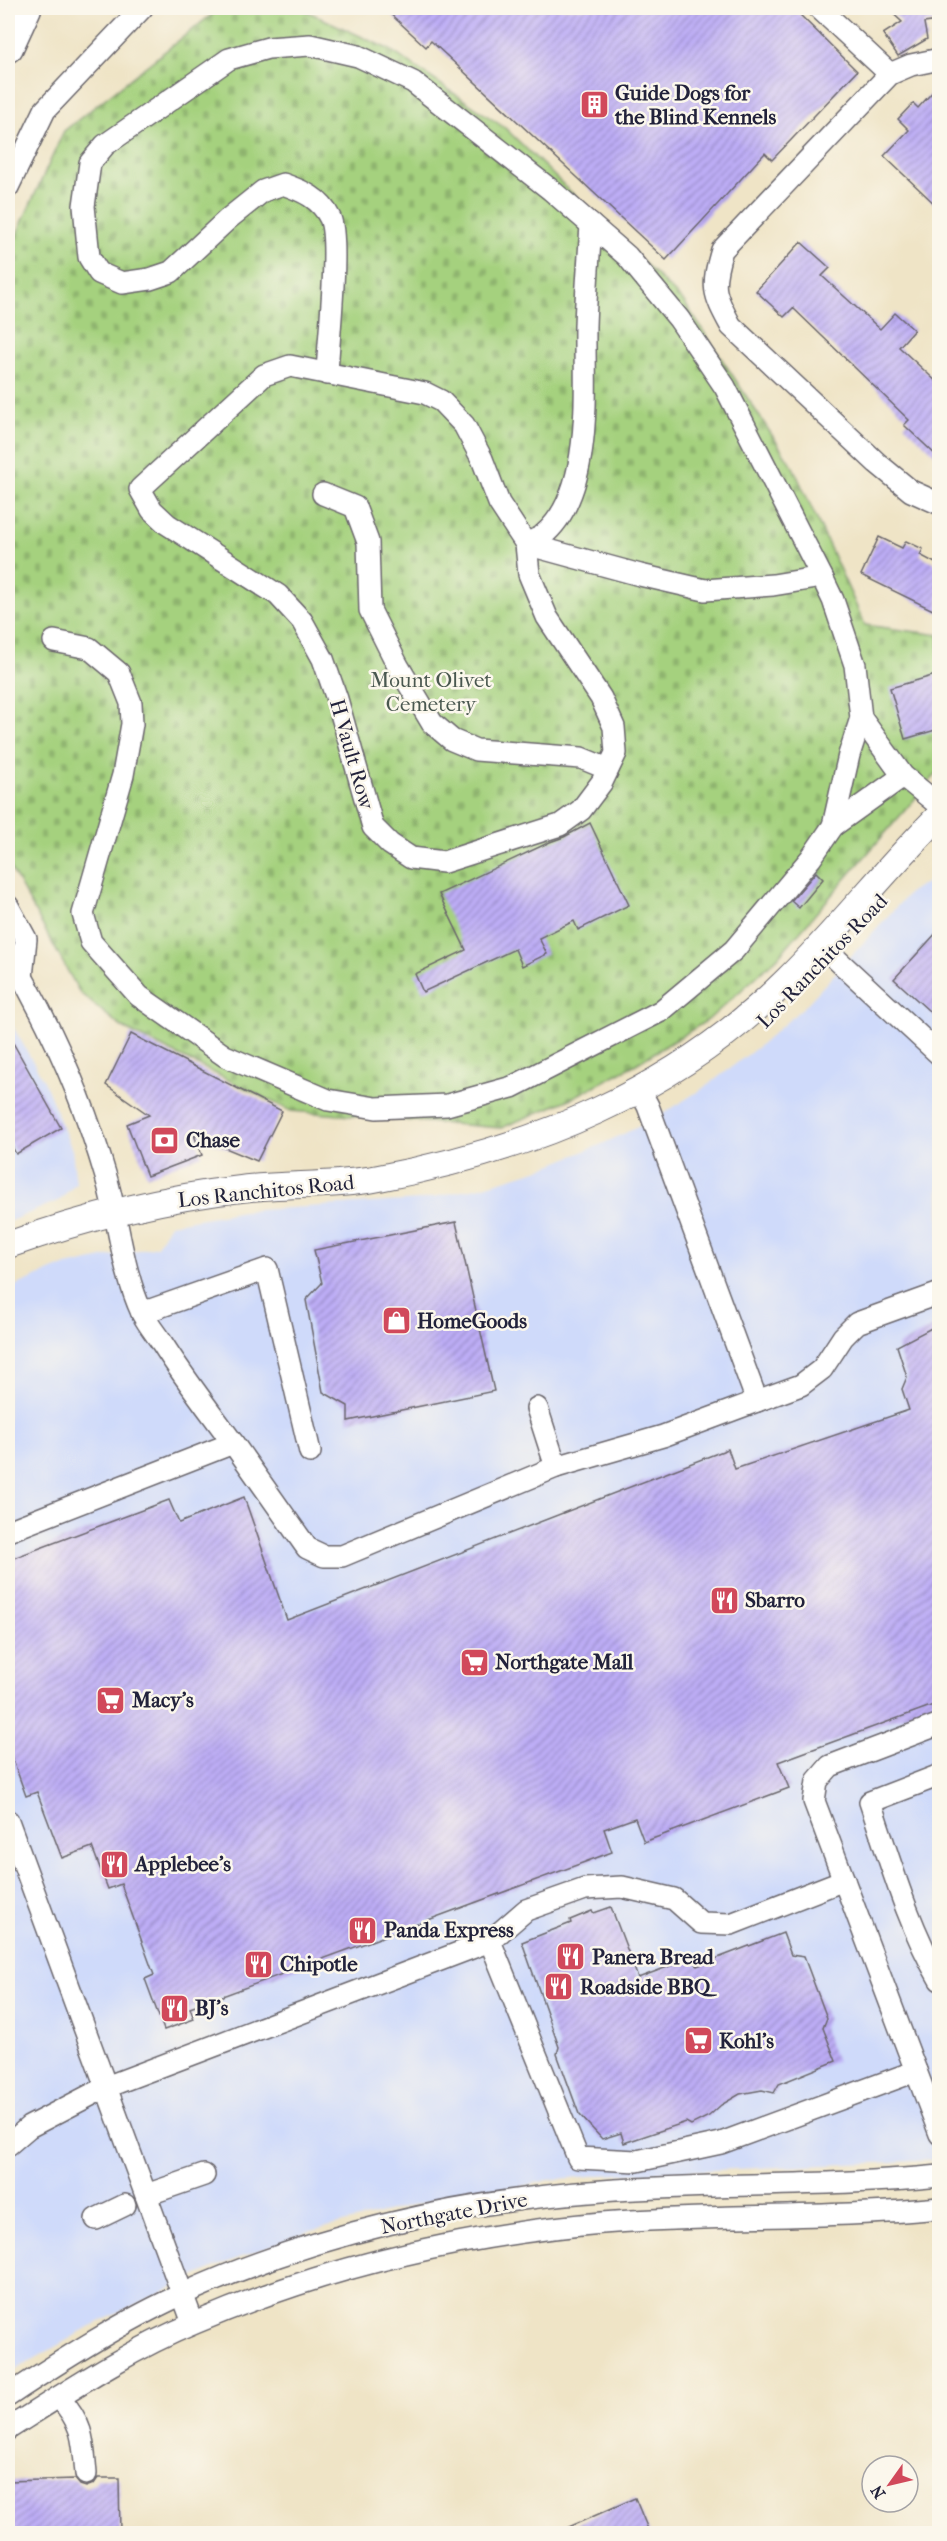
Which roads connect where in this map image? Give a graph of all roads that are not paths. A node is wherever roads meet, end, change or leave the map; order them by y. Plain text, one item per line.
1 (26, 8) edge
2 (142, 8) edge
3 (819, 8) edge
4 (8, 47) edge
5 (939, 59) edge
6 (890, 74) junction
7 (8, 187) edge
8 (591, 225) junction
9 (327, 374) junction
10 (323, 494) dead end
11 (939, 504) edge
12 (526, 544) junction
13 (822, 577) junction
14 (54, 641) dead end
15 (861, 718) junction
16 (608, 770) junction
17 (911, 782) junction
18 (939, 807) edge
19 (939, 818) edge
20 (833, 826) junction
21 (8, 906) edge
22 (8, 953) edge
23 (833, 956) junction
24 (15, 973) edge
25 (939, 1055) edge
26 (644, 1098) junction
27 (115, 1211) junction
28 (8, 1245) edge
29 (939, 1293) edge
30 (142, 1313) junction
31 (757, 1401) junction
32 (537, 1408) dead end
33 (233, 1443) junction
34 (310, 1452) dead end
35 (556, 1467) junction
36 (8, 1531) edge
37 (939, 1724) edge
38 (939, 1775) edge
39 (8, 1821) edge
40 (844, 1880) junction
41 (490, 1941) junction
42 (939, 1980) edge
43 (916, 2071) junction
44 (106, 2087) junction
45 (939, 2134) edge
46 (8, 2145) edge
47 (204, 2175) dead end
48 (939, 2176) edge
49 (146, 2195) junction
50 (125, 2205) dead end
51 (939, 2208) edge
52 (96, 2219) dead end
53 (183, 2294) junction
54 (193, 2323) junction
55 (8, 2396) edge
56 (59, 2397) junction
57 (8, 2429) edge
58 (86, 2474) dead end

1 - 4 highway
2 - 7 street
3 - 6 street
5 - 6 street
6 - 11 street
8 - 9 street
8 - 12 street
8 - 13 street
9 - 12 street
9 - 16 street, H Vault Row
10 - 16 street
12 - 13 street
12 - 16 street, H Vault Row
13 - 15 street
14 - 20 street
15 - 17 street
15 - 20 street
17 - 18 street
17 - 20 street
19 - 23 main road, Los Ranchitos Road
19 - 26 main road, Los Ranchitos Road
21 - 24 street
22 - 24 street
23 - 25 street
23 - 26 main road, Los Ranchitos Road
24 - 27 street
26 - 27 main road, Los Ranchitos Road
26 - 31 street
27 - 28 main road, Los Ranchitos Road
27 - 30 street
29 - 31 street
30 - 33 street
30 - 34 street
31 - 35 street
32 - 35 street
33 - 35 street
33 - 36 street
37 - 40 street
38 - 42 street
39 - 44 street
40 - 41 street
40 - 43 street
41 - 43 street
41 - 44 street
43 - 45 street
44 - 46 street
44 - 49 street
47 - 49 street
48 - 53 street, Northgate Drive
49 - 53 street
50 - 52 street
51 - 54 street, Northgate Drive
53 - 54 street
53 - 55 street, Northgate Drive
54 - 56 street, Northgate Drive
56 - 57 street, Northgate Drive
56 - 58 street

